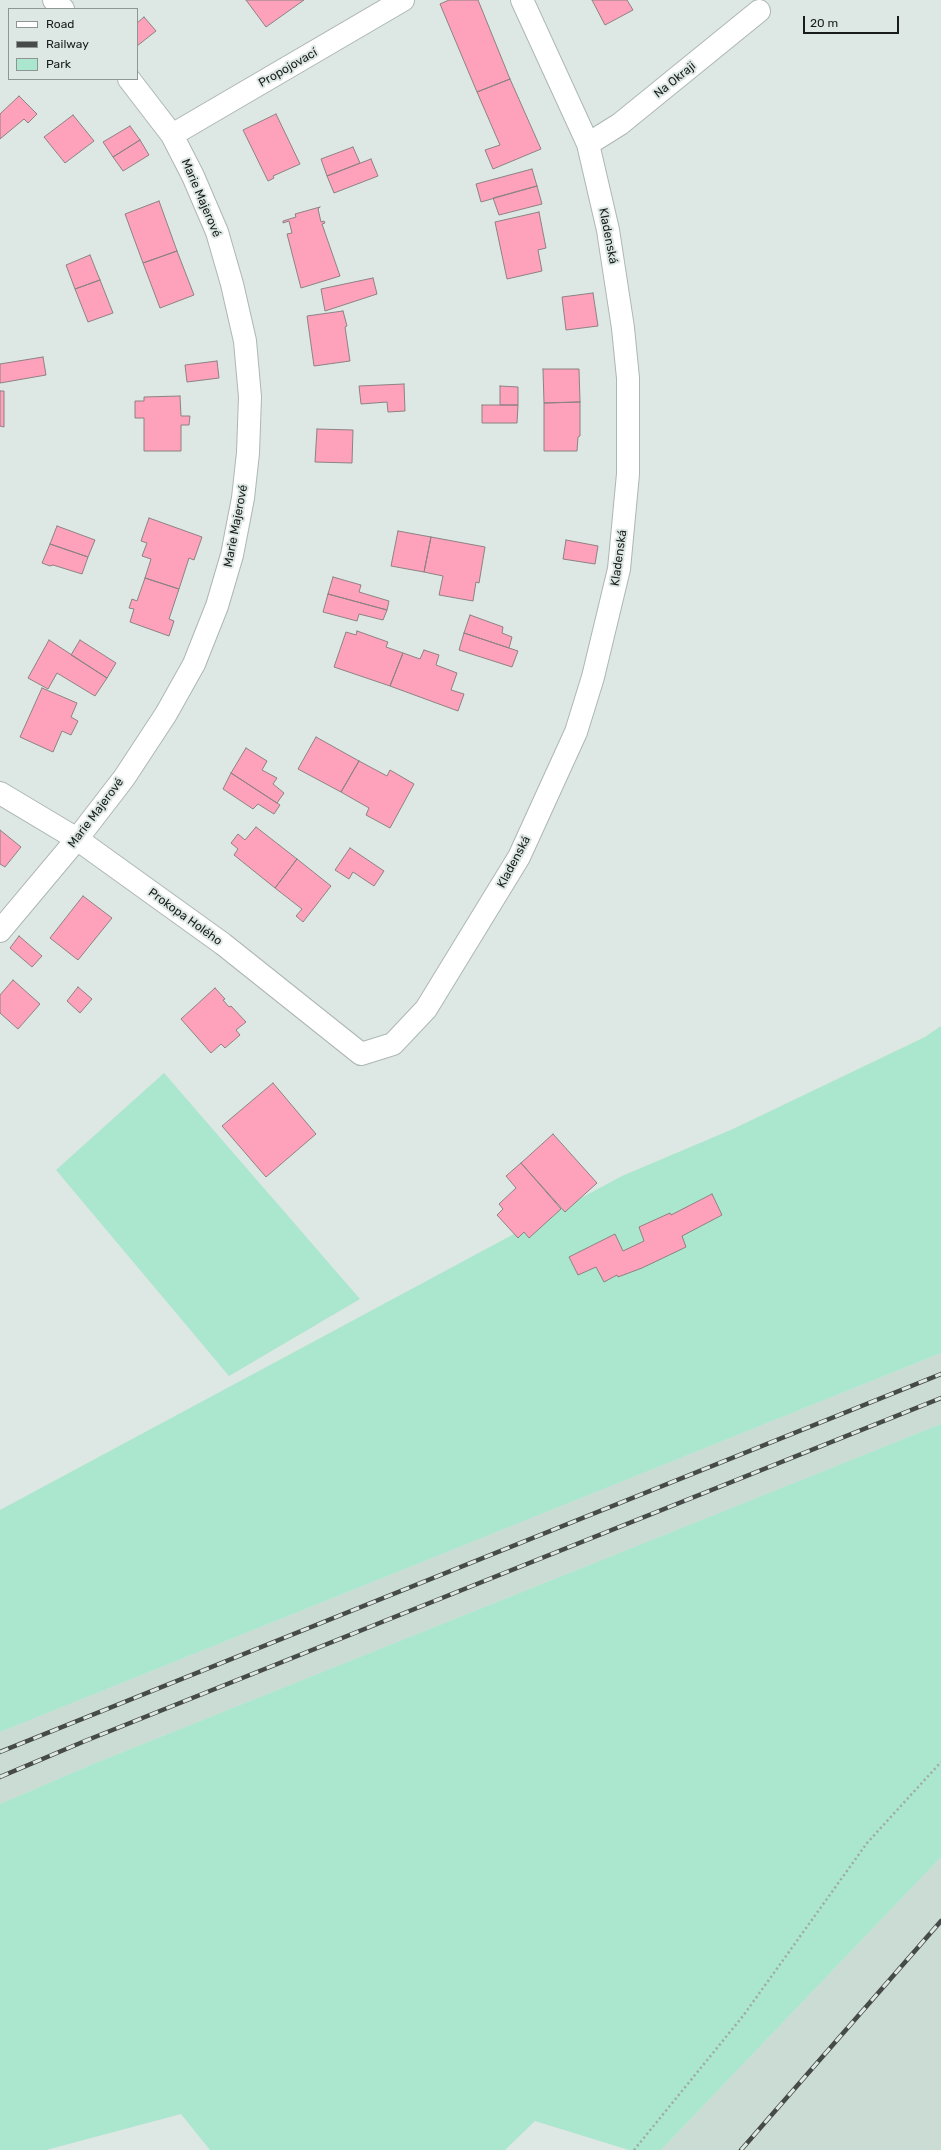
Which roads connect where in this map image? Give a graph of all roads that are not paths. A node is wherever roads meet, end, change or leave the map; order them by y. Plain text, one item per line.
1 (54, 0) edge
2 (403, 0) edge
3 (522, 0) edge
4 (62, 8) edge
5 (759, 11) dead end
6 (130, 80) edge
7 (172, 135) junction
8 (588, 144) junction
9 (0, 793) edge
10 (77, 840) junction
11 (0, 931) edge
12 (361, 1054) joint

1 - 4 street
2 - 7 street, Propojovací
3 - 8 street, Kladenská
5 - 8 street, Na Okraji
6 - 7 street, Marie Majerové
7 - 10 street, Marie Majerové
8 - 12 street, Kladenská
9 - 10 street, Prokopa Holého
10 - 11 street, Marie Majerové
10 - 12 street, Prokopa Holého

